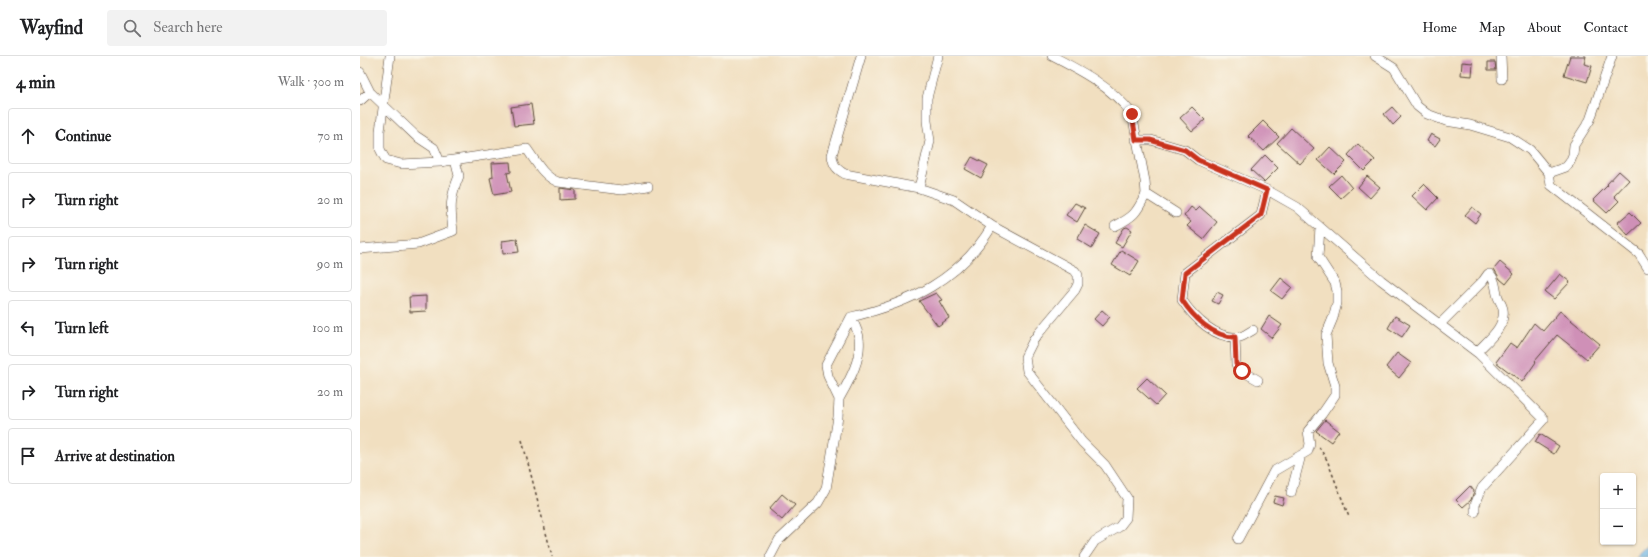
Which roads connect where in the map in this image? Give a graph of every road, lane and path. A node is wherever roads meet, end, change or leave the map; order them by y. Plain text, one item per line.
1 (390, 56) edge
2 (861, 56) edge
3 (938, 56) edge
4 (1052, 56) edge
5 (1375, 56) edge
6 (1501, 56) edge
7 (1612, 56) edge
8 (360, 72) edge
9 (1502, 79) dead end
10 (370, 92) junction
11 (360, 101) edge
12 (383, 105) junction
13 (1136, 140) junction
14 (455, 160) junction
15 (440, 162) junction
16 (1549, 173) junction
17 (648, 186) dead end
18 (919, 188) junction
19 (1267, 190) junction
20 (1146, 194) junction
21 (1176, 213) dead end
22 (992, 226) junction
23 (1115, 226) dead end
24 (1320, 228) junction
25 (360, 248) edge
26 (1648, 268) edge
27 (851, 317) junction
28 (1440, 324) junction
29 (1253, 330) dead end
30 (1235, 337) junction
31 (1477, 352) junction
32 (1258, 380) dead end
33 (839, 399) junction
34 (522, 440) dead end
35 (1310, 444) junction
36 (1301, 455) junction
37 (1291, 493) dead end
38 (1475, 512) dead end
39 (1349, 517) dead end
40 (1238, 539) dead end
41 (552, 557) edge
42 (770, 557) edge
43 (1084, 557) edge

1 - 12 street
2 - 18 street
3 - 18 street
4 - 13 street
5 - 16 street
6 - 9 street
7 - 16 street
8 - 10 street
10 - 11 street
10 - 12 street
12 - 15 street
12 - 15 street
13 - 19 street
13 - 20 street
14 - 15 street
14 - 17 street
14 - 25 street
16 - 26 street
18 - 22 street
19 - 24 street
19 - 30 street
20 - 21 street
20 - 23 street
22 - 27 street
22 - 43 street
24 - 28 street
24 - 35 street
27 - 33 street
27 - 33 street
28 - 31 street
28 - 31 street
29 - 30 street
30 - 32 street
31 - 38 street
33 - 42 street
34 - 41 path
35 - 36 street
35 - 39 path
36 - 37 street
36 - 40 street

